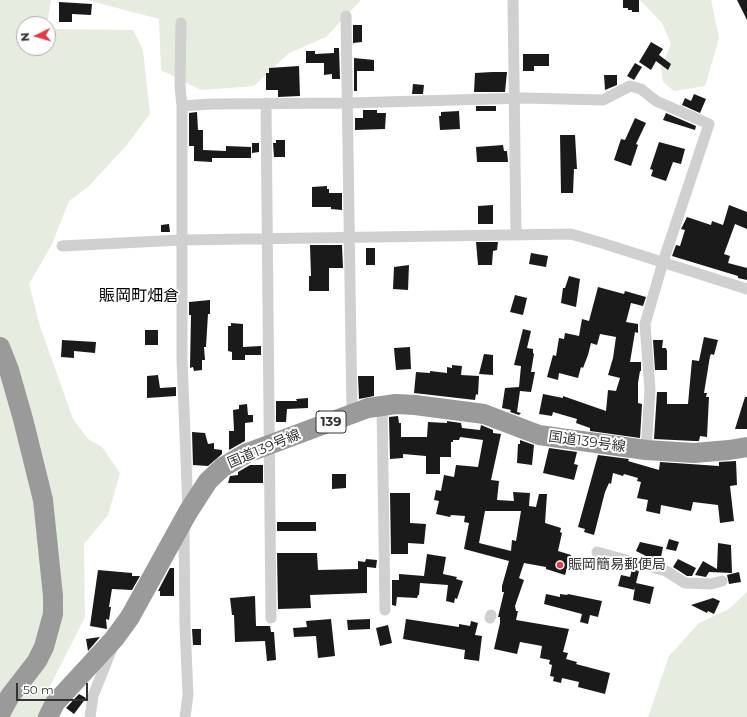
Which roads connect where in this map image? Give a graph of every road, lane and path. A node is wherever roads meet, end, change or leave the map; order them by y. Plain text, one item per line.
1 (514, 0) edge
2 (346, 16) dead end
3 (181, 23) dead end
4 (515, 98) junction
5 (266, 103) junction
6 (348, 103) junction
7 (182, 106) junction
8 (516, 235) junction
9 (349, 238) junction
10 (267, 239) junction
11 (181, 240) junction
12 (62, 246) dead end
13 (663, 262) junction
14 (747, 289) edge
15 (0, 347) edge
16 (382, 405) junction
17 (352, 414) junction
18 (268, 445) junction
19 (747, 447) edge
20 (646, 450) junction
21 (186, 517) junction
22 (597, 552) dead end
23 (722, 581) dead end
24 (385, 610) dead end
25 (271, 618) dead end
26 (114, 639) junction
27 (2, 706) edge
28 (48, 717) edge
29 (90, 717) edge
30 (185, 717) edge

1 - 4 street
2 - 6 street
3 - 7 street
4 - 6 street
4 - 8 street
4 - 13 street
5 - 6 street
5 - 7 street
5 - 10 street
6 - 9 street
7 - 11 street
8 - 9 street
8 - 13 street
9 - 10 street
9 - 17 street
10 - 11 street
10 - 18 street
11 - 12 street
11 - 21 street
13 - 14 street
13 - 20 street
15 - 27 highway
16 - 17 highway, 国道139号線 / 139
16 - 20 highway, 国道139号線 / 139
16 - 24 street
17 - 18 highway, 国道139号線 / 139
18 - 21 highway, 国道139号線 / 139
18 - 25 street
19 - 20 highway, 国道139号線 / 139
21 - 26 highway, 国道139号線 / 139
21 - 30 street
22 - 23 street
26 - 28 highway, 国道139号線 / 139
26 - 29 street

